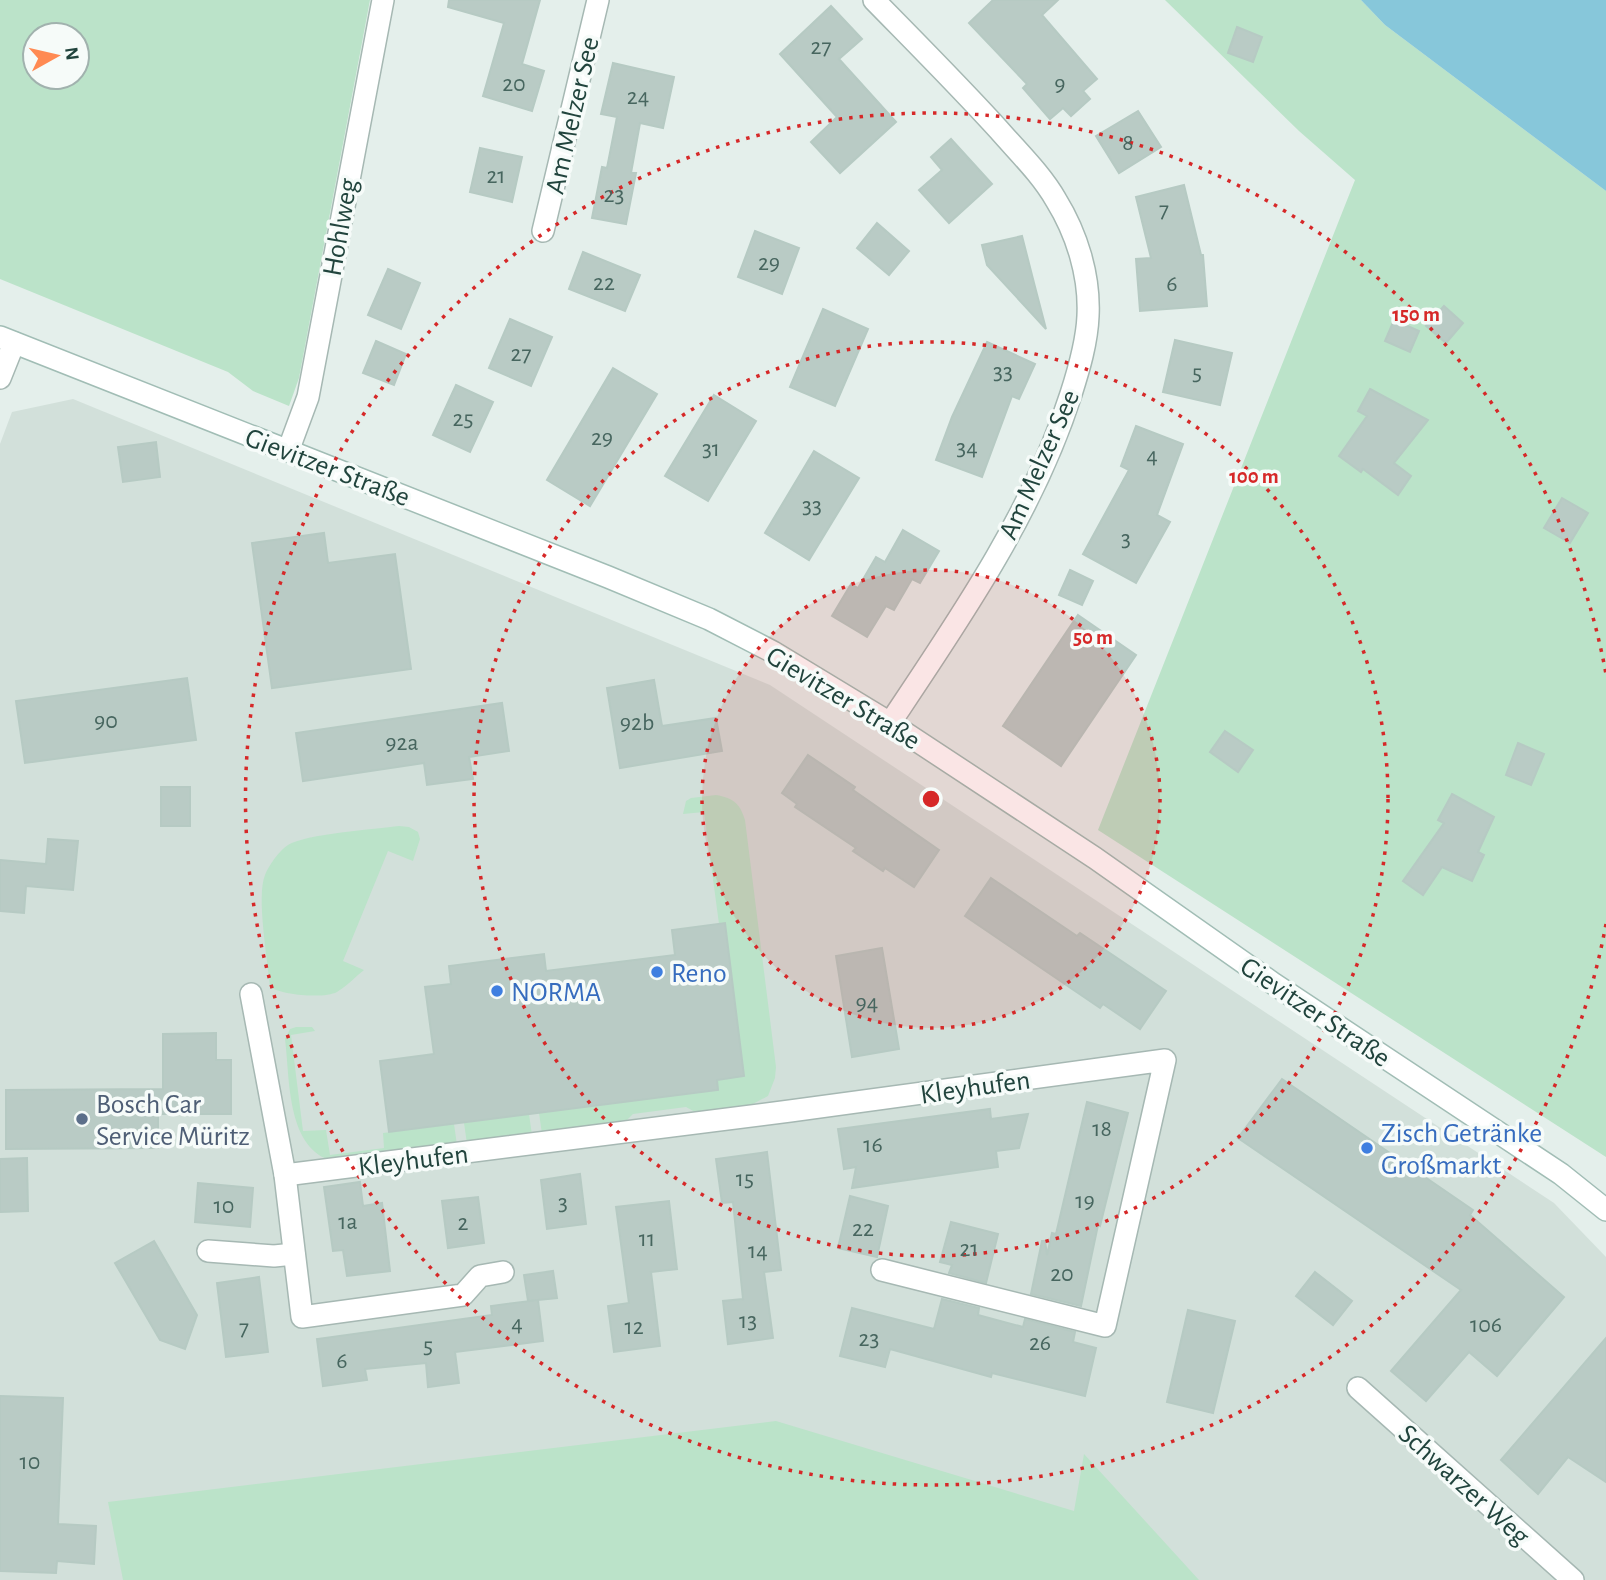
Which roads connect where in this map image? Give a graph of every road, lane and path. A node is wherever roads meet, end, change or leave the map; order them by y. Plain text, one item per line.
1 (383, 0) edge
2 (598, 0) edge
3 (874, 0) edge
4 (543, 231) dead end
5 (7, 340) edge
6 (0, 377) edge
7 (288, 451) junction
8 (890, 723) junction
9 (251, 994) dead end
10 (285, 1175) junction
11 (1606, 1210) edge
12 (208, 1251) dead end
13 (294, 1254) junction
14 (882, 1270) dead end
15 (503, 1272) dead end
16 (1358, 1388) dead end
17 (1573, 1580) edge

1 - 7 street, Hohlweg
2 - 4 street, Am Melzer See
3 - 8 street, Am Melzer See
5 - 6 street
5 - 7 street, Gievitzer Straße
7 - 8 street, Gievitzer Straße
8 - 11 street, Gievitzer Straße
9 - 10 street
10 - 13 street
10 - 14 street, Kleyhufen
12 - 13 street
13 - 15 street
16 - 17 street, Schwarzer Weg

